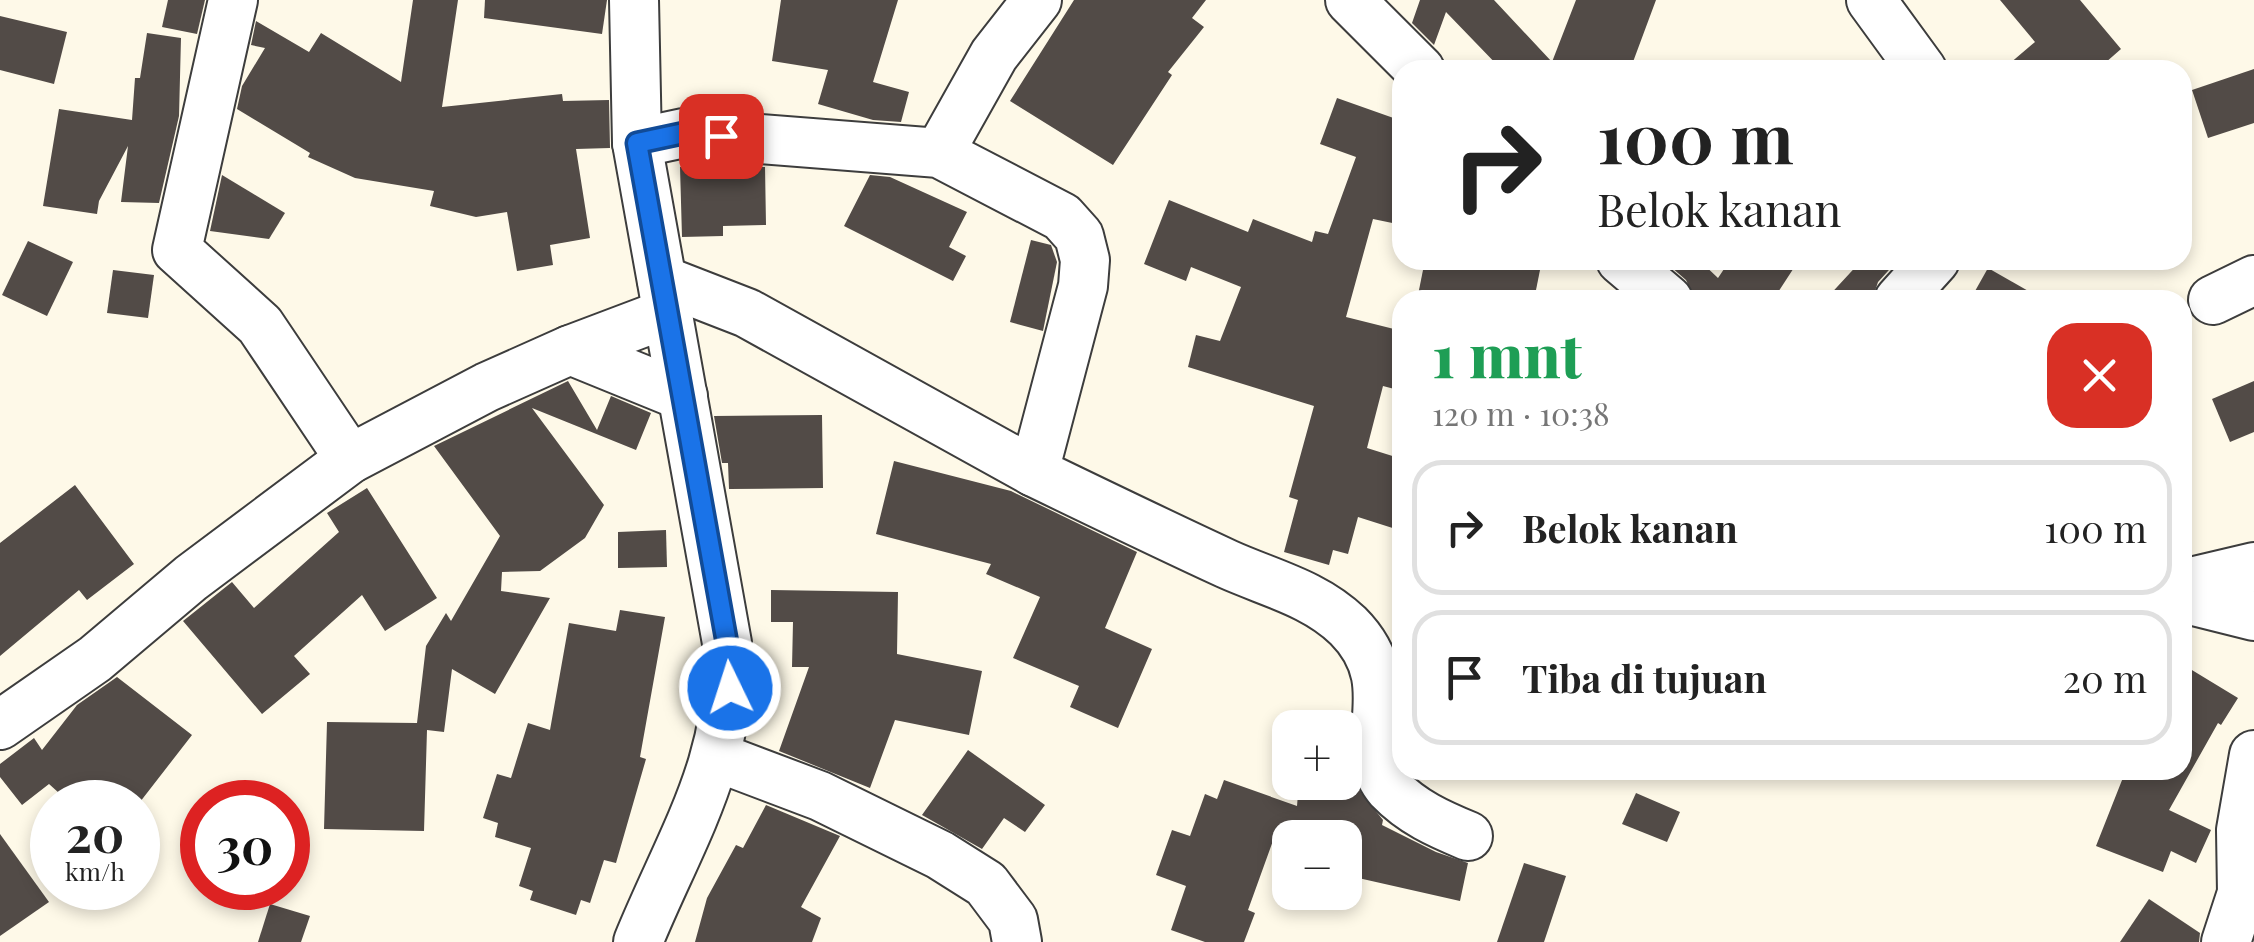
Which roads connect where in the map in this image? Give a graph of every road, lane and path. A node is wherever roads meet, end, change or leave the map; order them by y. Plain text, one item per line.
1 (234, 0) edge
2 (634, 0) edge
3 (1037, 0) edge
4 (1350, 0) edge
5 (1871, 0) edge
6 (1410, 60) edge
7 (1915, 60) edge
8 (637, 143) junction
9 (939, 153) junction
10 (1632, 270) edge
11 (1925, 270) edge
12 (1656, 290) edge
13 (1908, 290) edge
14 (665, 296) junction
15 (570, 350) junction
16 (683, 396) junction
17 (350, 458) junction
18 (1034, 472) junction
19 (2254, 568) edge
20 (2192, 582) edge
21 (2192, 600) edge
22 (2254, 616) edge
23 (0, 726) edge
24 (2254, 755) edge
25 (717, 757) junction
26 (1468, 836) dead end
27 (638, 942) edge
28 (1017, 942) edge
29 (2226, 942) edge

1 - 17 street
2 - 8 street
3 - 9 street
4 - 6 street
5 - 7 street
8 - 9 street
8 - 14 street
9 - 18 street
10 - 12 street
11 - 13 street
14 - 15 street
14 - 16 street
14 - 18 street
15 - 16 street
15 - 17 street
16 - 25 street
17 - 23 street
18 - 26 street
19 - 20 street
21 - 22 street
24 - 29 street
25 - 27 street
25 - 28 street

